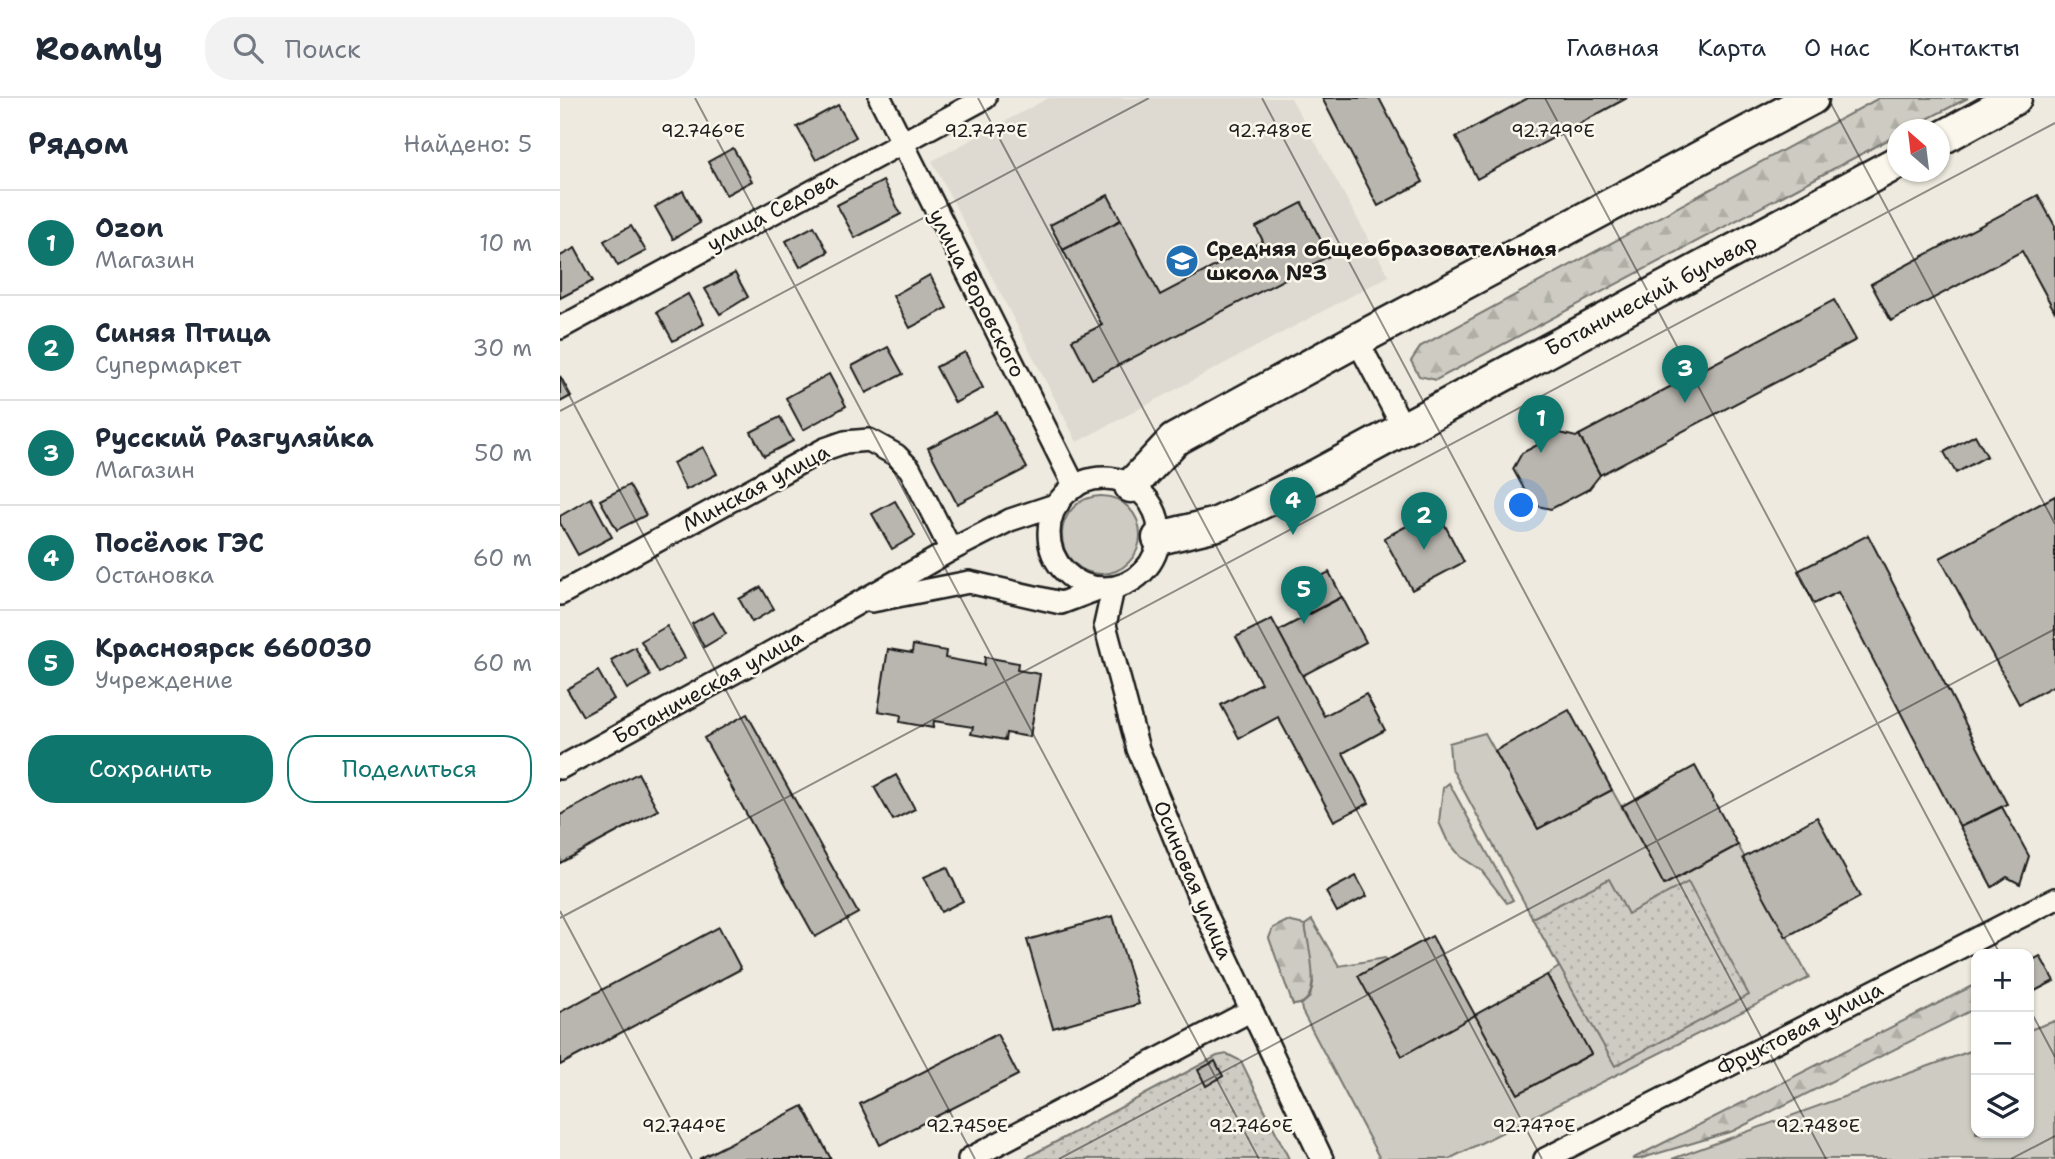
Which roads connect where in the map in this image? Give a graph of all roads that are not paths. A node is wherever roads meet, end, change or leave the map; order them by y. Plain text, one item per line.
1 (880, 98) edge
2 (985, 98) edge
3 (1812, 98) edge
4 (2015, 98) edge
5 (1950, 134) edge
6 (901, 142) junction
7 (1887, 168) edge
8 (560, 328) edge
9 (1357, 340) junction
10 (1404, 429) junction
11 (1131, 486) junction
12 (1074, 487) junction
13 (1058, 504) junction
14 (1159, 538) junction
15 (951, 550) junction
16 (1107, 589) junction
17 (560, 594) edge
18 (855, 605) junction
19 (560, 768) edge
20 (2055, 899) edge
21 (1250, 1011) junction
22 (969, 1159) edge
23 (1322, 1159) edge
24 (1545, 1159) edge

1 - 6 street, улица Воровского
2 - 6 street, улица Седова
3 - 9 street
4 - 5 street
6 - 8 street, улица Седова
6 - 12 street, улица Воровского
7 - 10 street, Ботанический бульвар
9 - 10 street
9 - 11 street
10 - 14 street, Ботанический бульвар
11 - 12 street
11 - 14 street
12 - 13 street
13 - 15 street, Ботаническая улица
13 - 16 street
14 - 16 street
15 - 17 street, Минская улица
15 - 18 street, Ботаническая улица
16 - 18 street, Ботаническая улица
16 - 21 street, Осиновая улица
18 - 19 street, Ботаническая улица
20 - 24 street, Фруктовая улица
21 - 22 street
21 - 23 street, Осиновая улица

